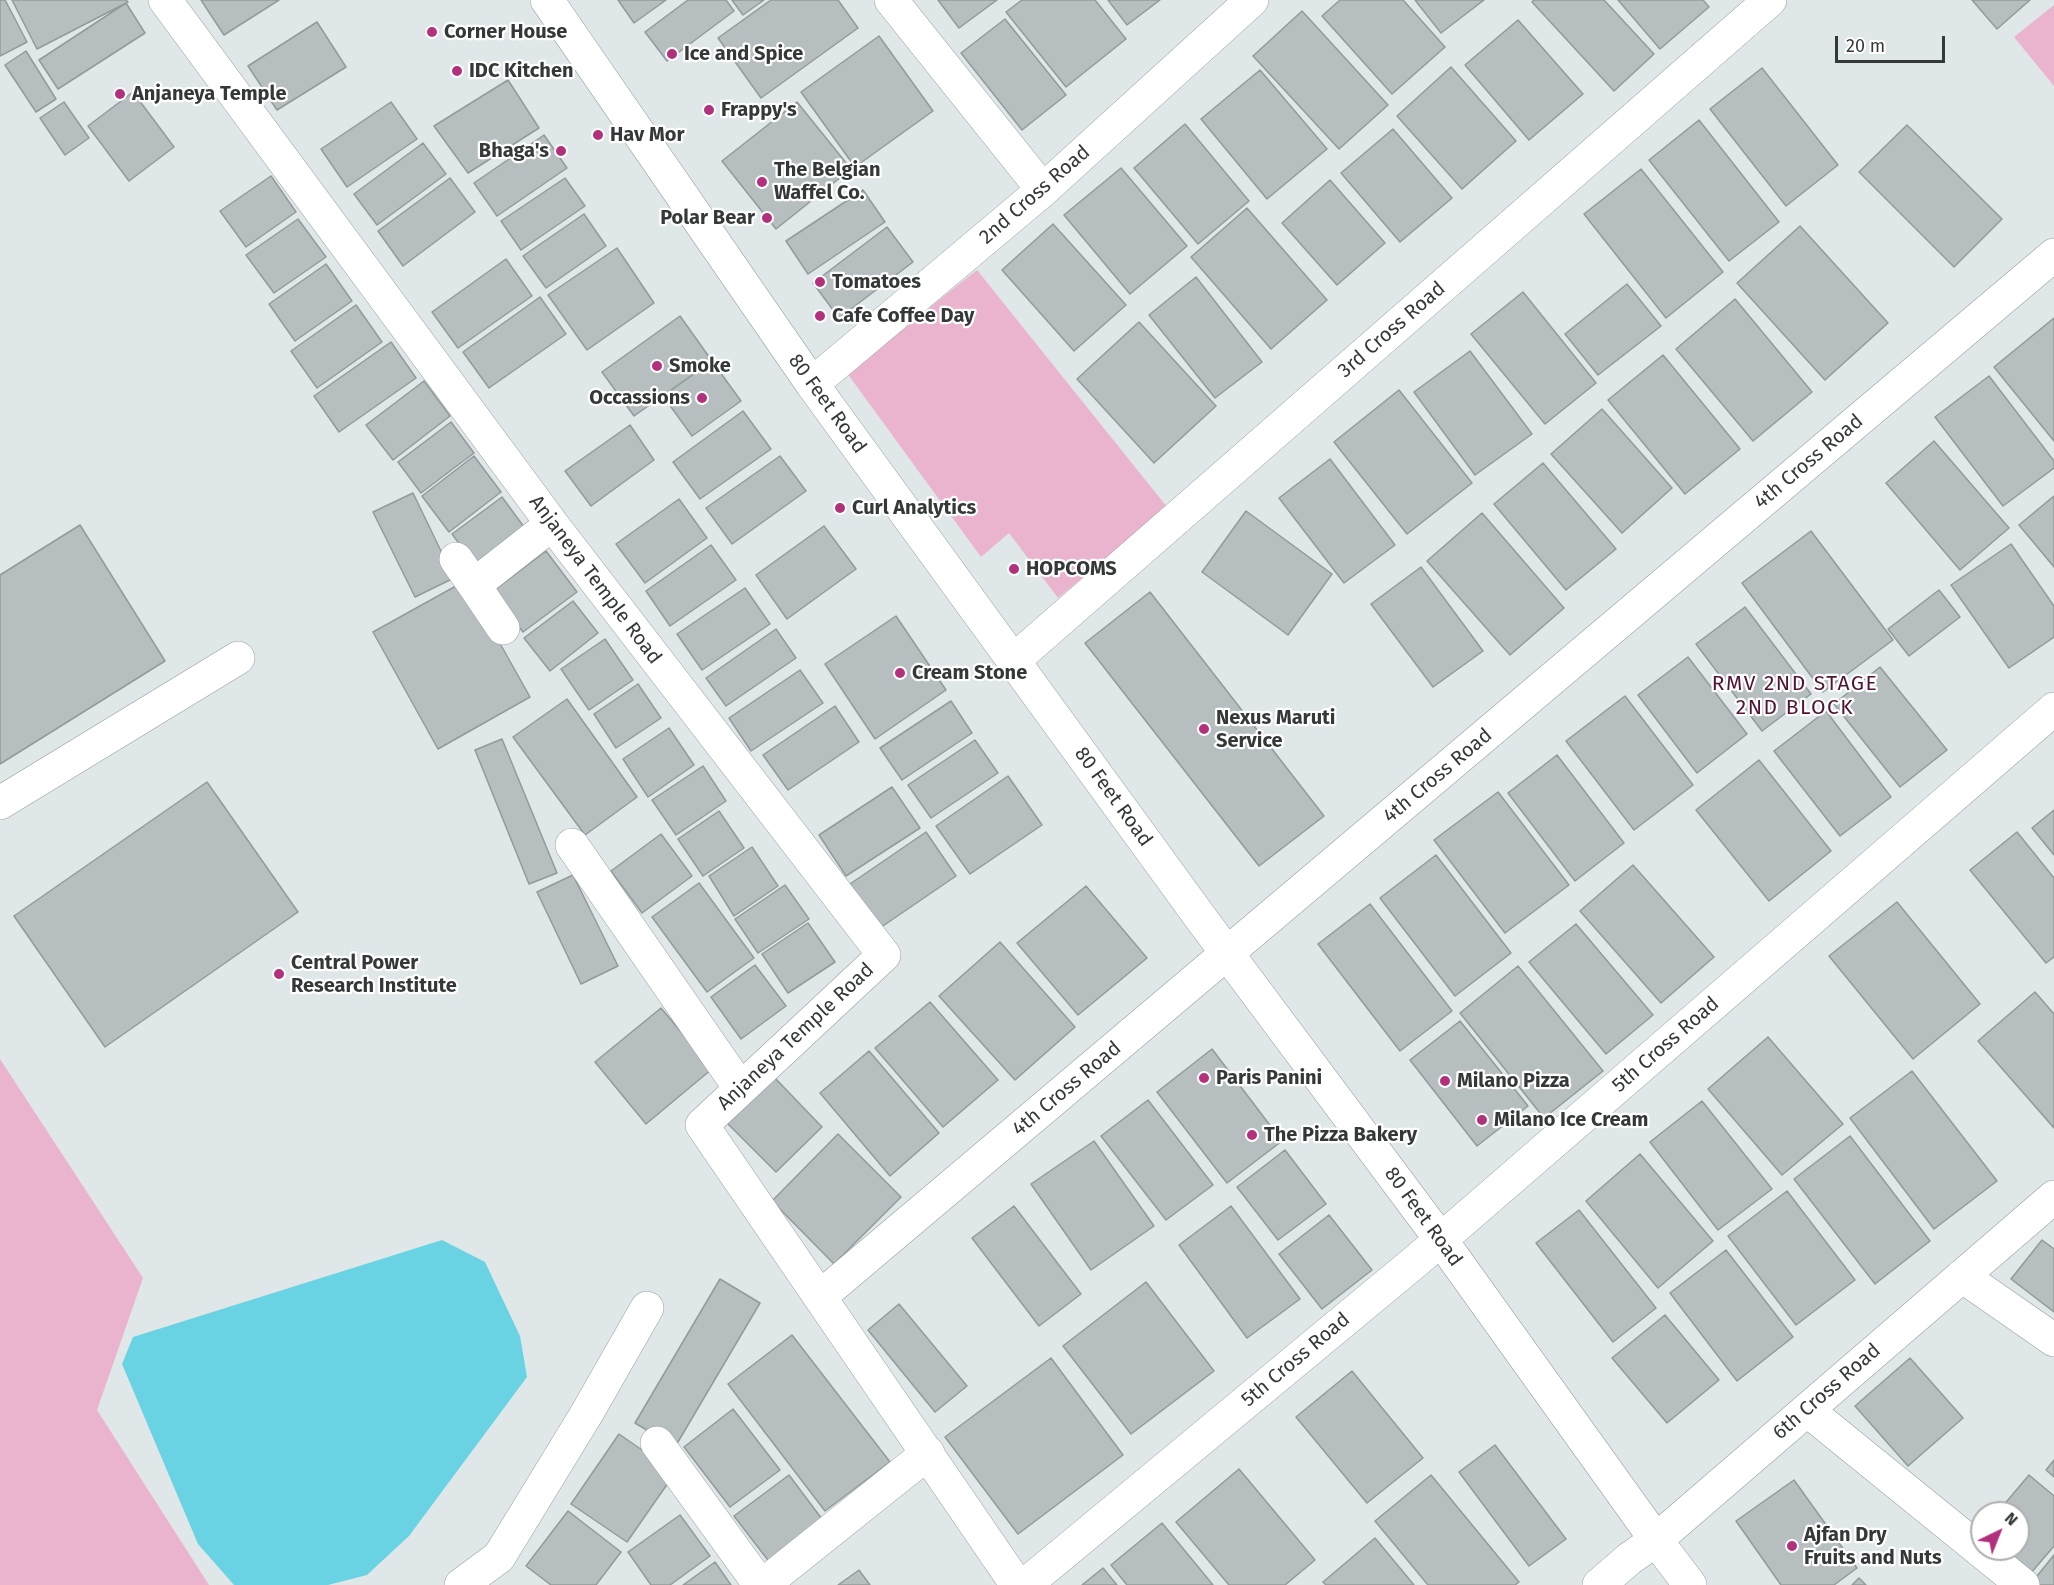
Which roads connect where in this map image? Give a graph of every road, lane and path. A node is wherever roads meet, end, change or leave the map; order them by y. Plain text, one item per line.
1 (165, 0) edge
2 (547, 0) edge
3 (891, 0) edge
4 (1252, 0) edge
5 (1770, 0) edge
6 (1221, 11) edge
7 (1043, 190) junction
8 (2054, 255) edge
9 (812, 384) junction
10 (552, 524) junction
11 (456, 559) dead end
12 (474, 585) junction
13 (503, 628) dead end
14 (238, 658) dead end
15 (1013, 661) junction
16 (2054, 709) edge
17 (0, 803) edge
18 (572, 845) dead end
19 (1227, 954) junction
20 (740, 1088) junction
21 (2054, 1197) edge
22 (1441, 1240) junction
23 (1962, 1276) junction
24 (821, 1296) junction
25 (647, 1308) dead end
26 (2054, 1340) edge
27 (1807, 1410) junction
28 (657, 1443) dead end
29 (928, 1453) junction
30 (1656, 1540) junction
31 (461, 1585) edge
32 (762, 1585) edge
33 (1017, 1585) edge
34 (1025, 1585) edge
35 (1599, 1585) edge
36 (1690, 1585) edge
37 (2023, 1585) edge

1 - 10 street, Anjaneya Temple Road
2 - 9 street, 80 Feet Road
3 - 7 street
4 - 6 street, 2nd Cross Road
5 - 15 street, 3rd Cross Road
6 - 7 street, 2nd Cross Road
7 - 9 street, 2nd Cross Road
8 - 19 street, 4th Cross Road
9 - 15 street, 80 Feet Road
10 - 12 street
10 - 20 street, Anjaneya Temple Road
11 - 12 street
12 - 13 street
14 - 17 street
15 - 19 street, 80 Feet Road
16 - 22 street, 5th Cross Road
18 - 20 street
19 - 22 street, 80 Feet Road
19 - 24 street, 4th Cross Road
20 - 24 street, Anjaneya Temple Road
21 - 23 street, 6th Cross Road
22 - 30 street, 80 Feet Road
22 - 34 street, 5th Cross Road
23 - 26 street
23 - 27 street, 6th Cross Road
24 - 29 street
25 - 31 street
27 - 30 street, 6th Cross Road
27 - 37 street
28 - 32 street
29 - 32 street
29 - 33 street
30 - 35 street, 6th Cross Road
30 - 36 street, 80 Feet Road

